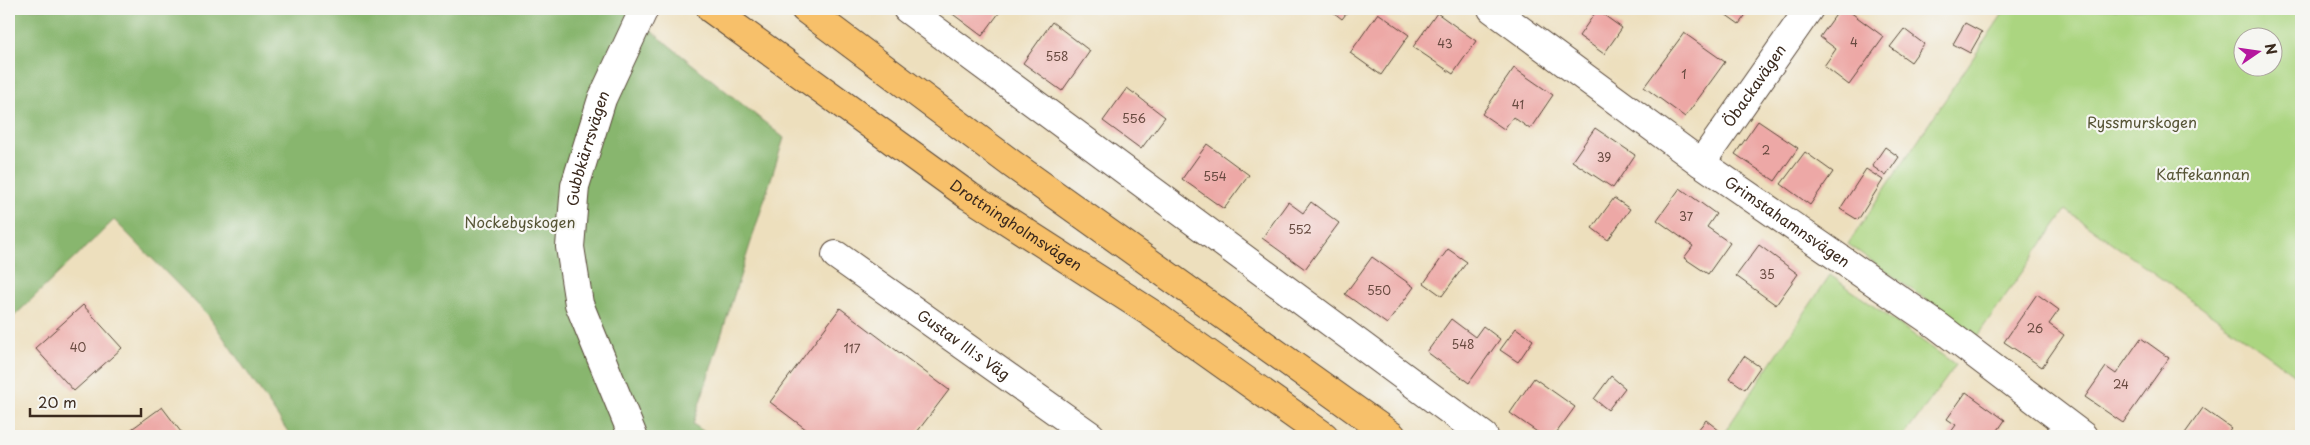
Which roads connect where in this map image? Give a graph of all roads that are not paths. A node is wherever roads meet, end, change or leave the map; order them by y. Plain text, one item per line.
1 (644, 9) edge
2 (711, 9) edge
3 (805, 9) edge
4 (907, 9) edge
5 (1492, 9) edge
6 (1809, 9) edge
7 (1701, 162) junction
8 (836, 254) dead end
9 (633, 436) edge
10 (1091, 436) edge
11 (1324, 436) edge
12 (1392, 436) edge
13 (1484, 436) edge
14 (2083, 436) edge

1 - 9 street, Gubbkärrsvägen
2 - 11 main road, Drottningholmsvägen
3 - 12 main road
4 - 13 street
5 - 7 street, Grimstahamnsvägen
6 - 7 street, Öbackavägen
7 - 14 street, Grimstahamnsvägen
8 - 10 street, Gustav III:s Väg

